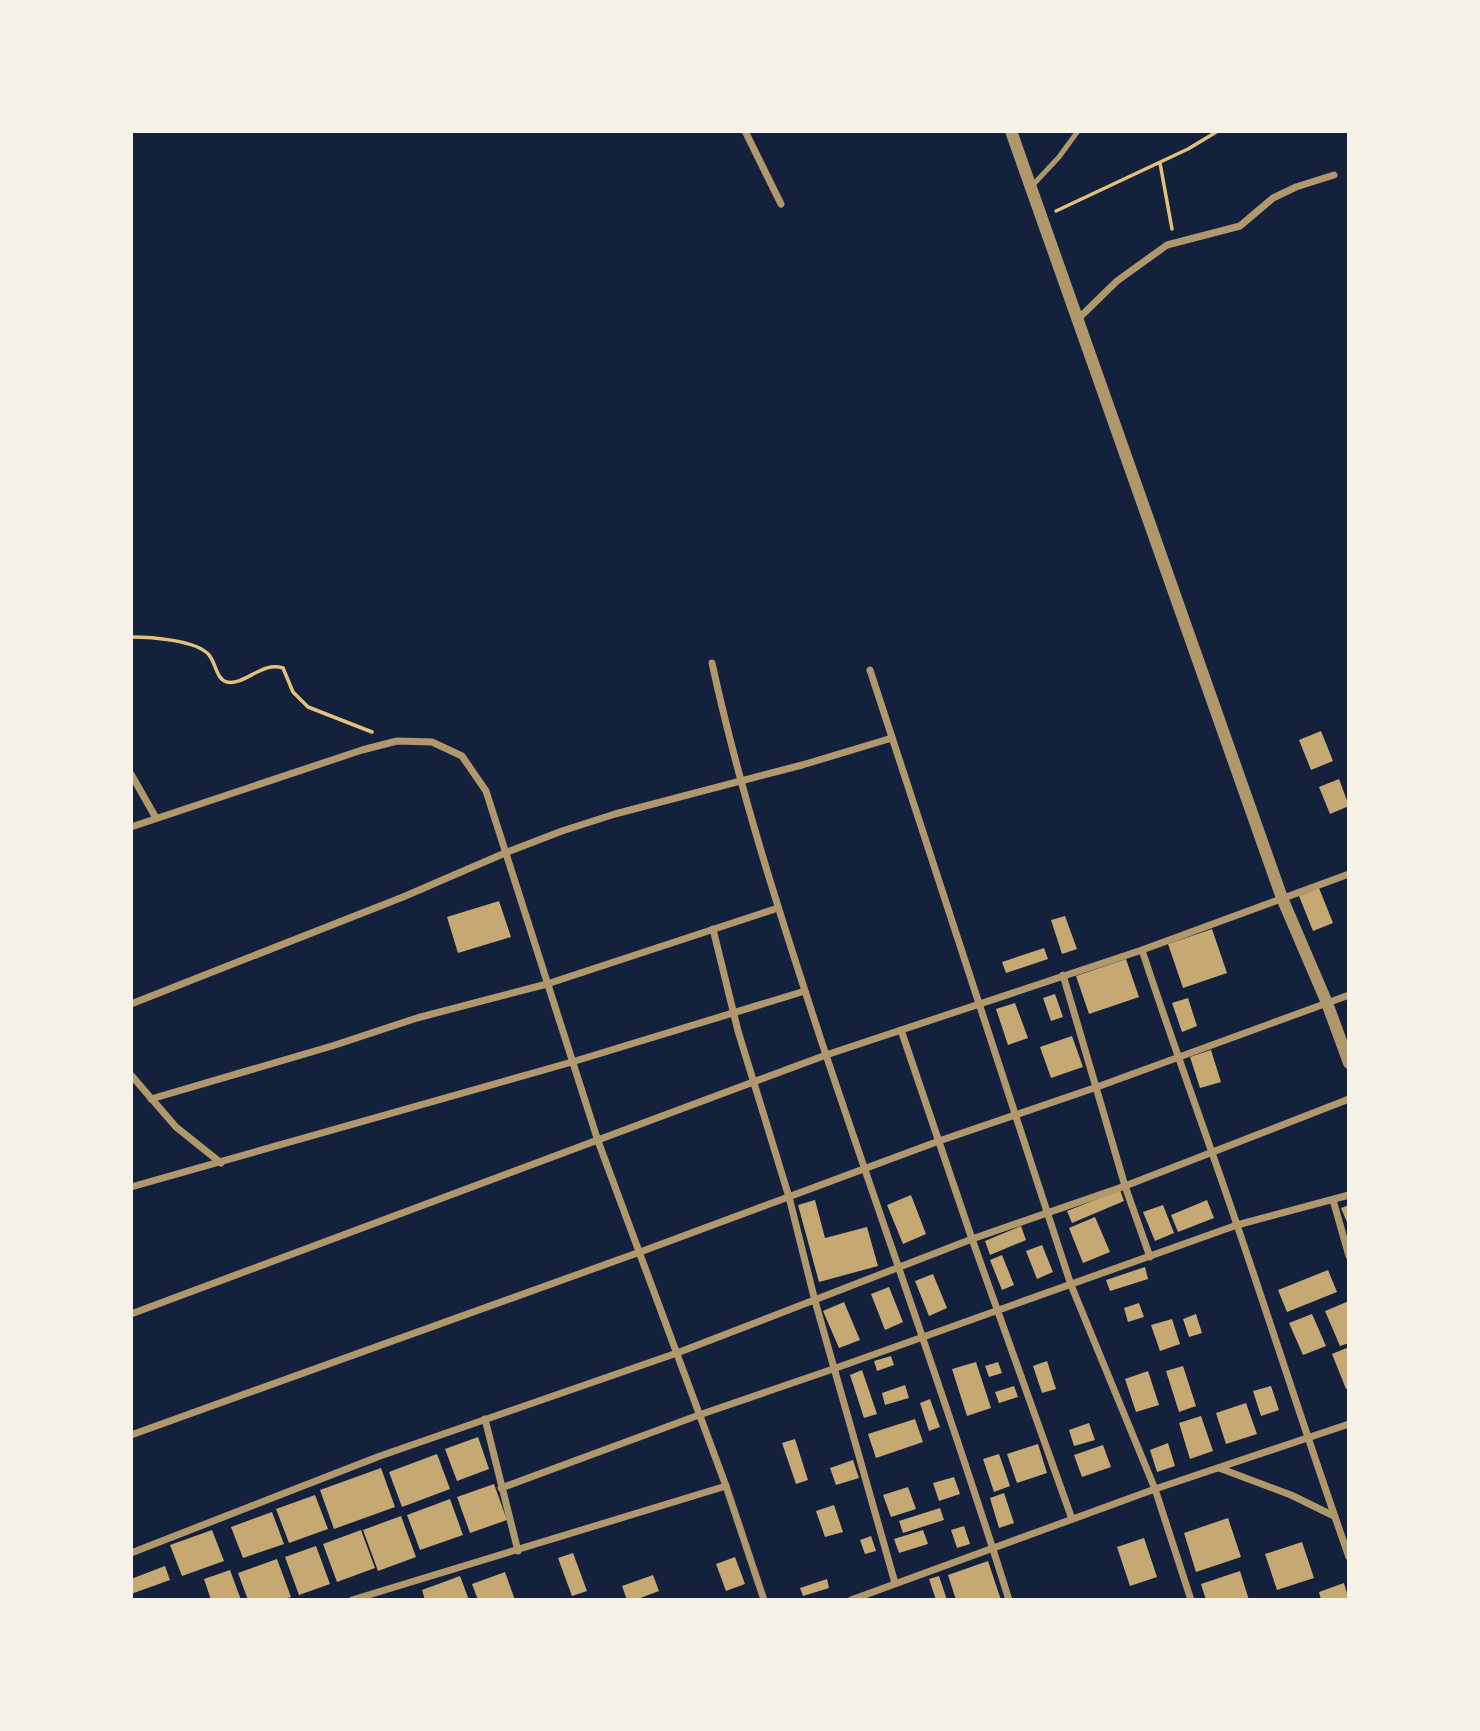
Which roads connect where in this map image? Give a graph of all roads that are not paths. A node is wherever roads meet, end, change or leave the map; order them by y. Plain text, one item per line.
1 (745, 131) edge
2 (1011, 131) edge
3 (1078, 131) edge
4 (1334, 175) dead end
5 (1031, 187) junction
6 (781, 204) dead end
7 (1078, 318) junction
8 (712, 663) dead end
9 (870, 670) dead end
10 (892, 738) junction
11 (131, 774) edge
12 (741, 781) junction
13 (156, 818) junction
14 (131, 827) edge
15 (505, 853) junction
16 (1349, 874) edge
17 (1282, 898) junction
18 (778, 908) junction
19 (713, 929) junction
20 (1142, 950) junction
21 (1063, 975) junction
22 (547, 984) junction
23 (805, 991) junction
24 (1349, 995) edge
25 (1326, 1003) junction
26 (131, 1004) edge
27 (978, 1005) junction
28 (733, 1013) junction
29 (901, 1030) junction
30 (826, 1055) junction
31 (1178, 1058) junction
32 (572, 1062) junction
33 (1349, 1063) edge
34 (131, 1075) edge
35 (755, 1083) junction
36 (1097, 1087) junction
37 (151, 1099) junction
38 (1349, 1099) edge
39 (1016, 1115) junction
40 (598, 1141) junction
41 (939, 1141) junction
42 (1211, 1152) junction
43 (221, 1163) junction
44 (864, 1170) junction
45 (1125, 1186) junction
46 (131, 1188) edge
47 (1349, 1195) edge
48 (789, 1197) junction
49 (1333, 1200) junction
50 (1048, 1214) junction
51 (1237, 1225) junction
52 (972, 1239) junction
53 (640, 1252) junction
54 (1349, 1256) edge
55 (1150, 1257) junction
56 (899, 1267) junction
57 (1071, 1285) junction
58 (815, 1301) junction
59 (997, 1311) junction
60 (131, 1314) edge
61 (923, 1336) junction
62 (677, 1353) junction
63 (836, 1368) junction
64 (699, 1415) junction
65 (485, 1419) junction
66 (1349, 1424) edge
67 (131, 1436) edge
68 (1306, 1438) junction
69 (1218, 1468) junction
70 (726, 1486) junction
71 (501, 1488) junction
72 (1155, 1489) junction
73 (1334, 1516) junction
74 (1072, 1519) junction
75 (993, 1549) junction
76 (519, 1550) junction
77 (131, 1553) edge
78 (1349, 1557) edge
79 (895, 1583) junction
80 (352, 1600) edge
81 (764, 1600) edge
82 (851, 1600) edge
83 (1009, 1600) edge
84 (1191, 1600) edge

1 - 6 street
2 - 5 street
3 - 5 lane
4 - 7 street
5 - 7 street
7 - 17 street
8 - 12 street
9 - 10 street
10 - 12 street
10 - 27 street
11 - 13 street
12 - 15 street
12 - 18 street
13 - 14 street
13 - 15 street
15 - 22 street
15 - 26 street
16 - 17 street
17 - 20 street
17 - 25 street
18 - 19 street
18 - 23 street
19 - 22 street
19 - 28 street
20 - 21 street
20 - 31 street
21 - 27 street
21 - 36 street
22 - 32 street
22 - 37 street
23 - 28 street
23 - 30 street
24 - 25 street
25 - 31 street
25 - 33 street
27 - 29 street
27 - 39 street
28 - 32 street
28 - 35 street
29 - 30 street
29 - 41 street
30 - 35 street
30 - 44 street
31 - 36 street
31 - 42 street
32 - 40 street
32 - 43 street
34 - 37 street
35 - 40 street
35 - 48 street
36 - 39 street
36 - 45 street
37 - 43 street
38 - 42 street
39 - 41 street
39 - 50 street
40 - 53 street
40 - 60 street
41 - 44 street
41 - 52 street
42 - 45 street
42 - 51 street
43 - 46 street
44 - 48 street
44 - 56 street
45 - 50 street
45 - 55 street
47 - 49 street
48 - 53 street
48 - 58 street
49 - 51 street
49 - 54 street
50 - 52 street
50 - 57 street
51 - 55 street
51 - 68 street
52 - 56 street
52 - 59 street
53 - 62 street
53 - 67 street
55 - 57 street
56 - 58 street
56 - 61 street
57 - 59 street
57 - 72 street
58 - 62 street
58 - 63 street
59 - 61 street
59 - 74 street
61 - 63 street
61 - 75 street
62 - 64 street
62 - 65 street
63 - 64 street
63 - 79 street
64 - 70 street
64 - 71 street
65 - 71 street
65 - 77 street
66 - 68 street
68 - 69 street
68 - 73 street
69 - 72 street
69 - 73 street
70 - 76 street
70 - 81 street
71 - 76 street
72 - 74 street
72 - 84 street
73 - 78 street
74 - 75 street
75 - 79 street
75 - 83 street
76 - 80 street
79 - 82 street

